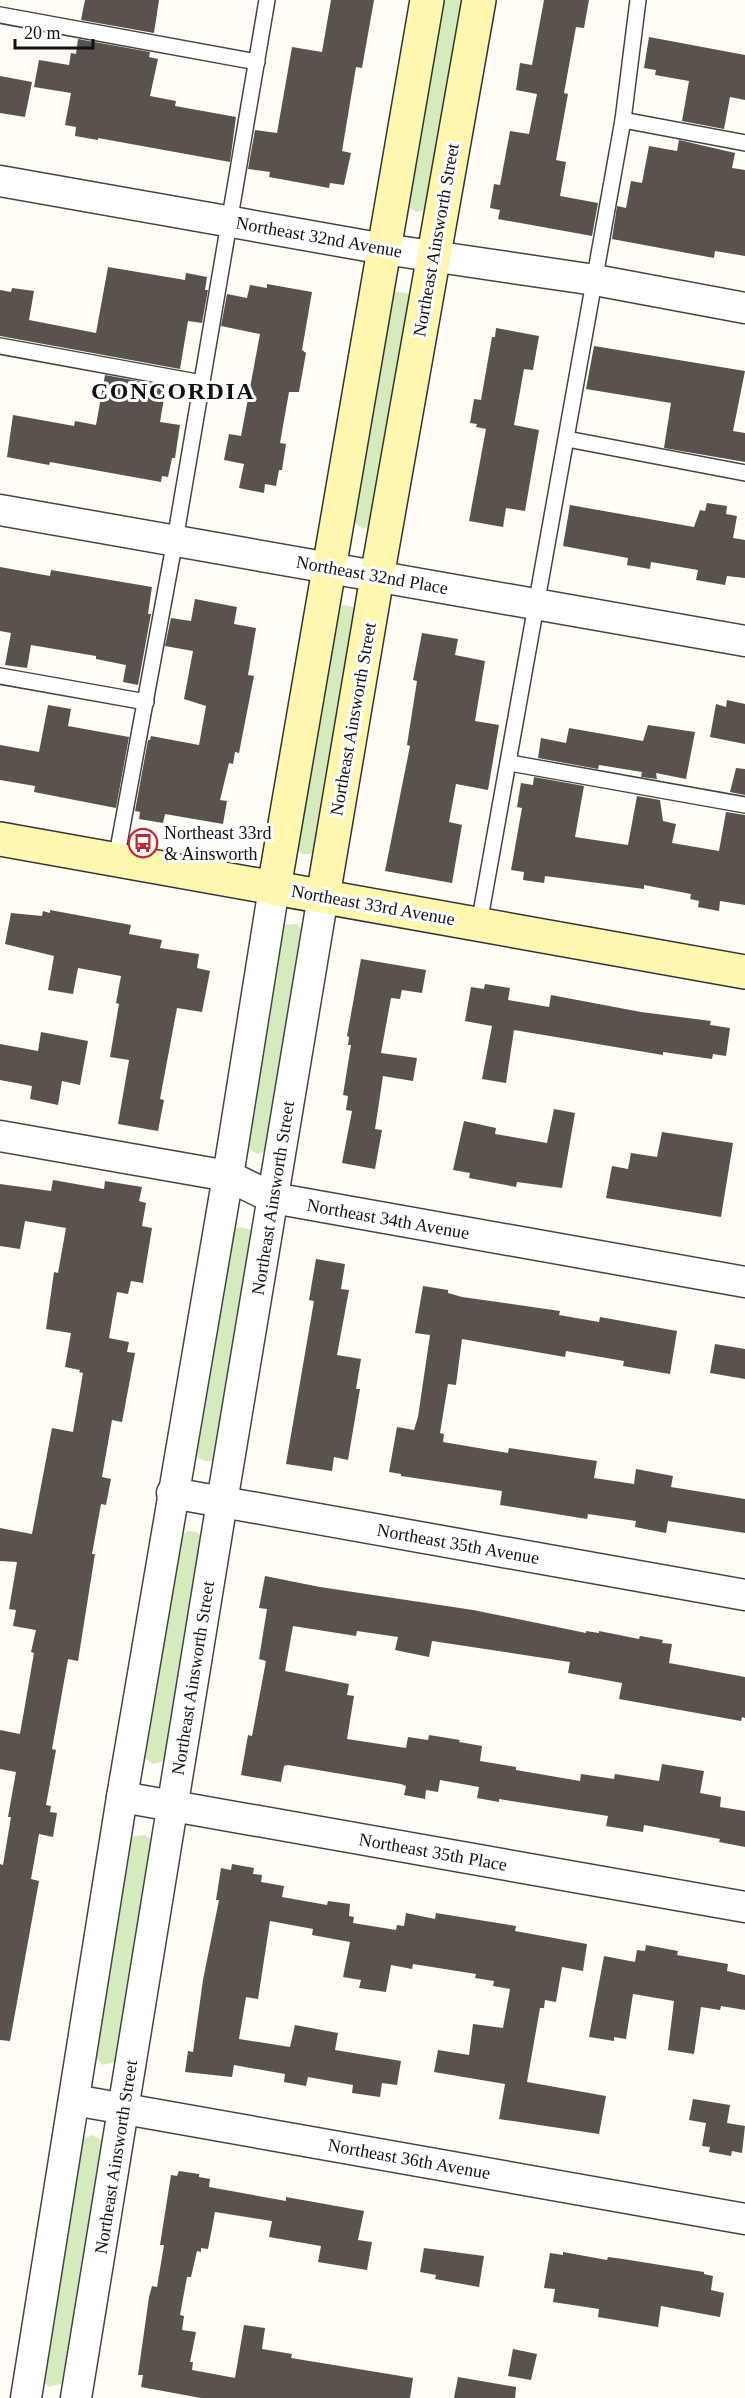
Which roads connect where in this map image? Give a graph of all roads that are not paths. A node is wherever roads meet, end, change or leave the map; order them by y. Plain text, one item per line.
1 (267, 0) edge
2 (427, 0) edge
3 (478, 0) edge
4 (638, 0) edge
5 (0, 15) edge
6 (257, 62) junction
7 (623, 120) junction
8 (745, 143) edge
9 (0, 181) edge
10 (230, 221) junction
11 (384, 249) junction
12 (433, 257) junction
13 (595, 280) junction
14 (745, 309) edge
15 (0, 346) edge
16 (202, 382) junction
17 (567, 439) junction
18 (745, 472) edge
19 (0, 510) edge
20 (175, 540) junction
21 (329, 568) junction
22 (376, 577) junction
23 (536, 604) junction
24 (745, 641) edge
25 (0, 676) edge
26 (146, 702) junction
27 (510, 763) junction
28 (745, 805) edge
29 (0, 839) edge
30 (117, 860) junction
31 (274, 888) junction
32 (323, 896) junction
33 (479, 924) junction
34 (745, 972) edge
35 (0, 1136) edge
36 (228, 1176) junction
37 (273, 1198) junction
38 (745, 1282) edge
39 (172, 1493) junction
40 (222, 1502) junction
41 (745, 1595) edge
42 (122, 1797) junction
43 (172, 1806) junction
44 (745, 1907) edge
45 (74, 2100) junction
46 (123, 2109) junction
47 (745, 2219) edge
48 (26, 2398) edge
49 (76, 2398) edge

1 - 6 lane
2 - 11 street
3 - 12 street, Northeast Ainsworth Street
4 - 7 lane
5 - 6 lane
6 - 10 lane
7 - 8 lane
7 - 13 lane
9 - 10 street, Northeast 32nd Avenue
10 - 11 street, Northeast 32nd Avenue
10 - 16 lane
11 - 12 street, Northeast 32nd Avenue
11 - 21 street
12 - 13 street, Northeast 32nd Avenue
12 - 22 street, Northeast Ainsworth Street
13 - 14 street, Northeast 32nd Avenue
13 - 17 lane
15 - 16 lane
16 - 20 lane
17 - 18 lane
17 - 23 lane
19 - 20 street, Northeast 32nd Place
20 - 21 street, Northeast 32nd Place
20 - 26 lane
21 - 22 street, Northeast 32nd Place
21 - 31 street
22 - 23 street, Northeast 32nd Place
22 - 32 street, Northeast Ainsworth Street
23 - 24 street, Northeast 32nd Place
23 - 27 lane
25 - 26 lane
26 - 30 lane
27 - 28 lane
27 - 33 lane
29 - 30 street, Northeast 33rd Avenue
30 - 31 street, Northeast 33rd Avenue
31 - 32 street, Northeast 33rd Avenue
31 - 36 street
32 - 33 street, Northeast 33rd Avenue
32 - 37 street, Northeast Ainsworth Street
33 - 34 street, Northeast 33rd Avenue
35 - 36 street, Northeast 34th Avenue
36 - 37 street, Northeast 34th Avenue
36 - 39 street
37 - 38 street, Northeast 34th Avenue
37 - 40 street, Northeast Ainsworth Street
39 - 40 street, Northeast 35th Avenue
39 - 42 street
40 - 41 street, Northeast 35th Avenue
40 - 43 street, Northeast Ainsworth Street
42 - 43 street, Northeast 35th Place
42 - 45 street
43 - 44 street, Northeast 35th Place
43 - 46 street, Northeast Ainsworth Street
45 - 46 street, Northeast 36th Avenue
45 - 48 street
46 - 47 street, Northeast 36th Avenue
46 - 49 street, Northeast Ainsworth Street

